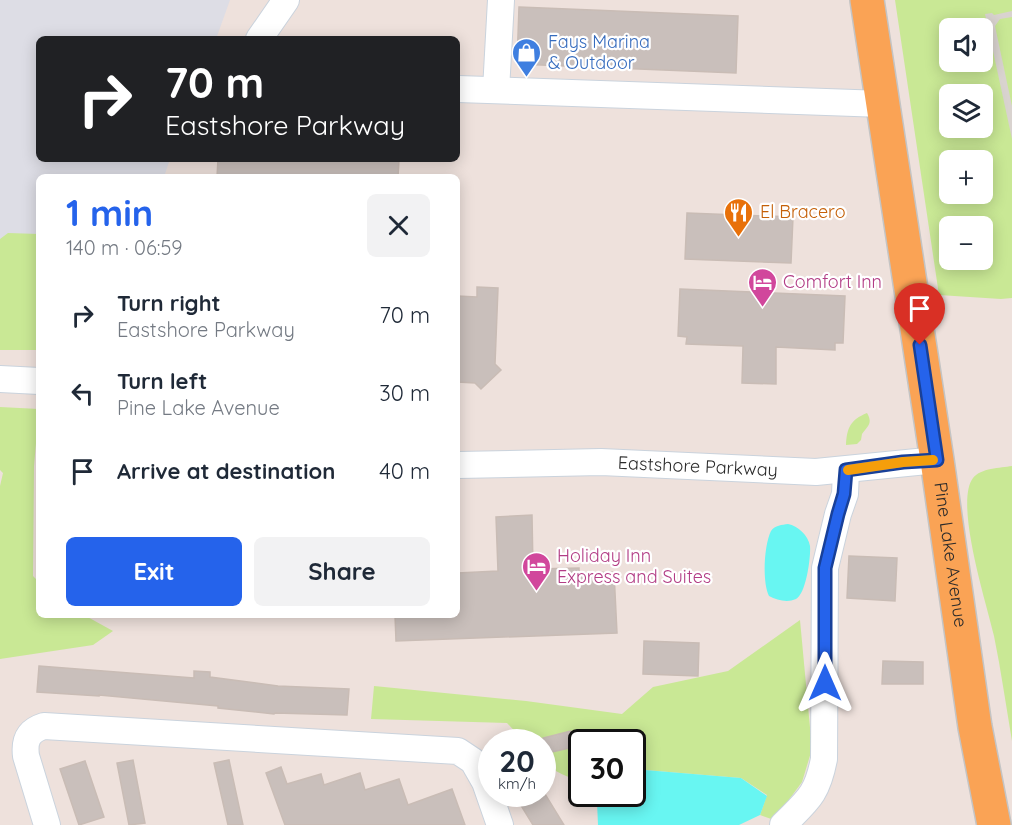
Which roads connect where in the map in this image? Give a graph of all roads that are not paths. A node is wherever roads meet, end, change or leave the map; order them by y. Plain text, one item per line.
1 (286, 0) edge
2 (501, 0) edge
3 (867, 0) edge
4 (261, 36) edge
5 (460, 89) edge
6 (496, 90) junction
7 (883, 104) junction
8 (0, 379) edge
9 (36, 381) edge
10 (937, 460) junction
11 (460, 465) edge
12 (846, 470) junction
13 (47, 825) edge
14 (500, 825) edge
15 (783, 825) edge
16 (993, 825) edge

1 - 4 street
2 - 6 street
3 - 7 main road, Pine Lake Avenue
5 - 6 street
6 - 7 street
7 - 10 main road, Pine Lake Avenue
8 - 9 street
10 - 12 street, Eastshore Parkway
10 - 16 main road, Pine Lake Avenue
11 - 12 street, Eastshore Parkway
12 - 15 street
13 - 14 street

